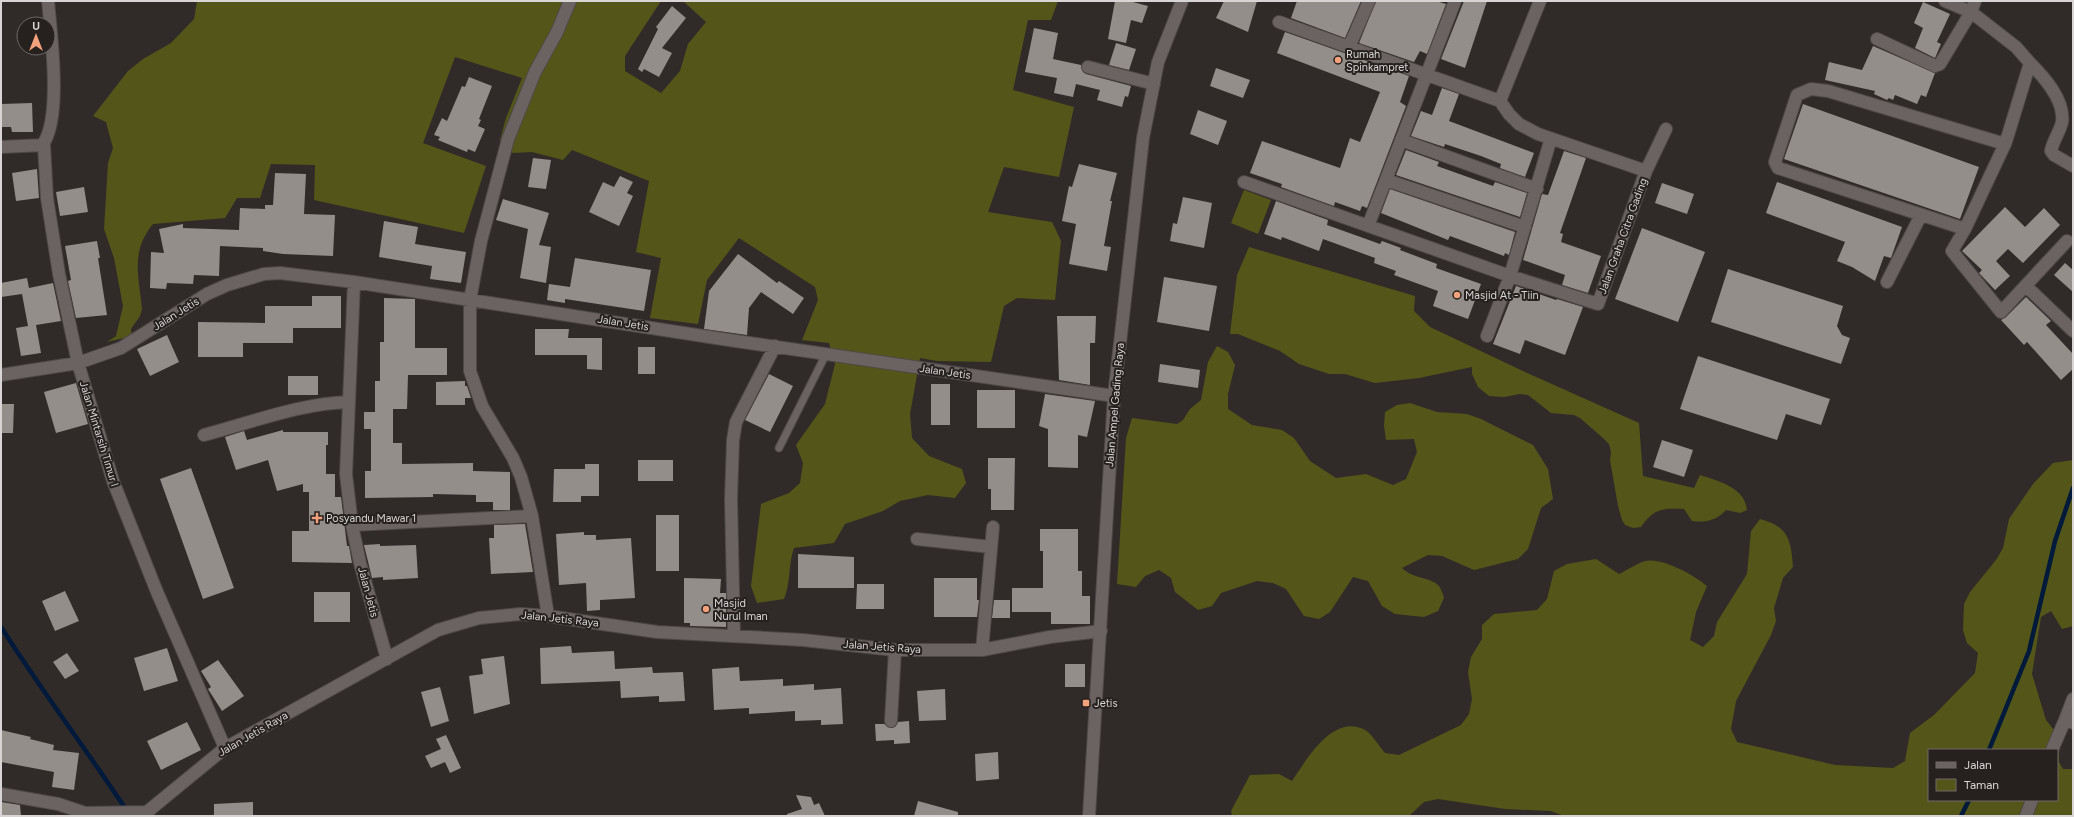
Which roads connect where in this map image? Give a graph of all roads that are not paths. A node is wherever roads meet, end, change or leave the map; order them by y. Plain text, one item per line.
1 (48, 1) edge
2 (570, 1) edge
3 (1182, 1) edge
4 (1369, 1) edge
5 (1455, 1) edge
6 (1540, 1) edge
7 (1945, 1) edge
8 (1973, 7) edge
9 (1279, 22) dead end
10 (1877, 39) dead end
11 (1349, 47) junction
12 (2030, 63) junction
13 (1088, 67) dead end
14 (1427, 74) junction
15 (1154, 84) junction
16 (1500, 101) junction
17 (1666, 129) dead end
18 (1401, 140) junction
19 (43, 144) junction
20 (2004, 144) junction
21 (1549, 145) dead end
22 (1, 147) edge
23 (2073, 166) edge
24 (1646, 171) junction
25 (1386, 180) junction
26 (1244, 182) dead end
27 (1537, 189) junction
28 (1921, 215) junction
29 (1368, 226) junction
30 (1525, 227) junction
31 (1965, 229) junction
32 (2067, 241) dead end
33 (1510, 276) junction
34 (354, 282) junction
35 (1887, 282) dead end
36 (2026, 286) junction
37 (470, 300) junction
38 (2073, 331) edge
39 (1487, 336) dead end
40 (775, 346) junction
41 (826, 354) junction
42 (78, 363) junction
43 (1, 375) edge
44 (1114, 396) junction
45 (349, 402) junction
46 (204, 435) dead end
47 (779, 448) dead end
48 (532, 516) junction
49 (352, 525) junction
50 (993, 527) dead end
51 (917, 540) dead end
52 (991, 547) junction
53 (548, 616) junction
54 (1101, 631) junction
55 (734, 636) junction
56 (895, 650) junction
57 (982, 650) junction
58 (387, 659) junction
59 (2073, 699) edge
60 (892, 721) dead end
61 (2069, 722) edge
62 (225, 748) junction
63 (2053, 749) edge
64 (1, 794) edge
65 (2032, 801) edge
66 (1089, 816) edge
67 (2026, 816) edge

1 - 19 street
2 - 37 street
3 - 15 street, Jalan Ampel Gading Raya
4 - 11 street
5 - 14 street
6 - 16 street
7 - 8 street
8 - 10 street
8 - 12 street
9 - 11 street
11 - 14 street
12 - 20 street
12 - 23 street
13 - 15 street
14 - 16 street
14 - 18 street
15 - 44 street, Jalan Ampel Gading Raya
16 - 24 street
17 - 24 street
18 - 25 street
18 - 27 street
19 - 22 street
19 - 42 street, Jalan Mintarsih Timur I
20 - 28 street
20 - 31 street
21 - 27 street
24 - 33 street, Jalan Graha Citra Gading
25 - 29 street
25 - 30 street
26 - 29 street, Jalan Graha Citra Gading
27 - 30 street
28 - 31 street
28 - 35 street
29 - 33 street, Jalan Graha Citra Gading
30 - 33 street
31 - 36 street
32 - 36 street
33 - 39 street
34 - 37 street, Jalan Jetis
34 - 42 street, Jalan Jetis
34 - 45 street, Jalan Jetis
36 - 38 street
37 - 40 street, Jalan Jetis
37 - 48 street
40 - 41 street, Jalan Jetis
40 - 55 street
41 - 44 street, Jalan Jetis
41 - 47 lane
42 - 43 street, Jalan Jetis
42 - 62 street, Jalan Mintarsih Timur I
44 - 54 street, Jalan Ampel Gading Raya
45 - 46 street
45 - 49 street, Jalan Jetis
48 - 49 street
48 - 53 street
49 - 58 street, Jalan Jetis
50 - 52 street
51 - 52 street
52 - 57 street
53 - 55 street, Jalan Jetis Raya
53 - 58 street, Jalan Jetis Raya
54 - 57 street, Jalan Jetis Raya
54 - 66 street, Jalan Ampel Gading Raya
55 - 56 street, Jalan Jetis Raya
56 - 57 street, Jalan Jetis Raya
56 - 60 street
58 - 62 street, Jalan Jetis Raya
59 - 61 street
61 - 63 street
62 - 64 street, Jalan Jetis Raya
65 - 67 street

